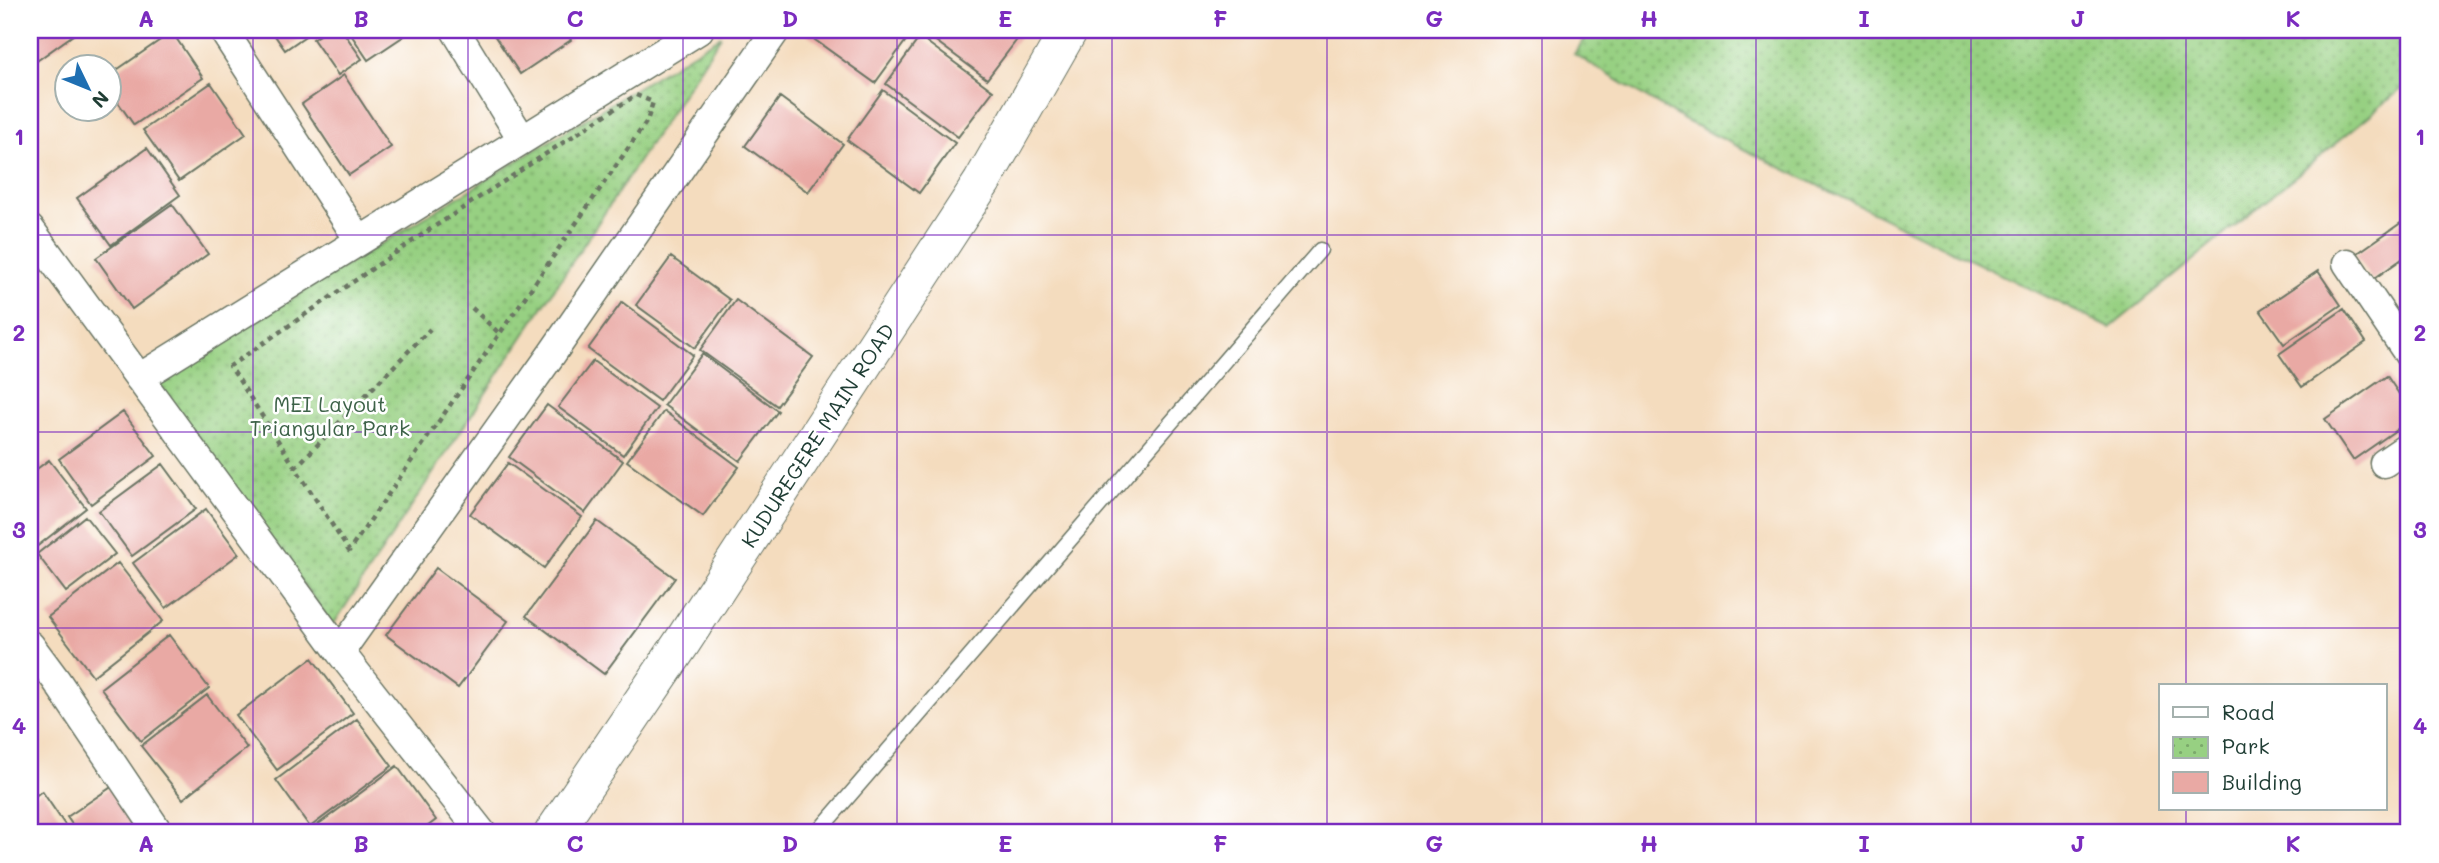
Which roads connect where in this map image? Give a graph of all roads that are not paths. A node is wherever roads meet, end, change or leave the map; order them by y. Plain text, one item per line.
1 (223, 30) edge
2 (455, 30) edge
3 (776, 30) edge
4 (1069, 30) edge
5 (688, 32) edge
6 (522, 139) junction
7 (30, 229) edge
8 (359, 240) junction
9 (1320, 250) dead end
10 (2347, 264) dead end
11 (2409, 355) edge
12 (139, 378) junction
13 (2409, 446) edge
14 (2384, 463) dead end
15 (30, 645) edge
16 (340, 652) junction
17 (159, 833) edge
18 (482, 833) edge
19 (553, 833) edge
20 (817, 833) edge

1 - 8 street
2 - 6 street
3 - 16 street
4 - 19 street, KUDUREGERE MAIN ROAD
5 - 6 street
6 - 8 street
7 - 12 street
8 - 12 street
9 - 20 lane
10 - 11 street
12 - 16 street
13 - 14 street
15 - 17 street
16 - 18 street

